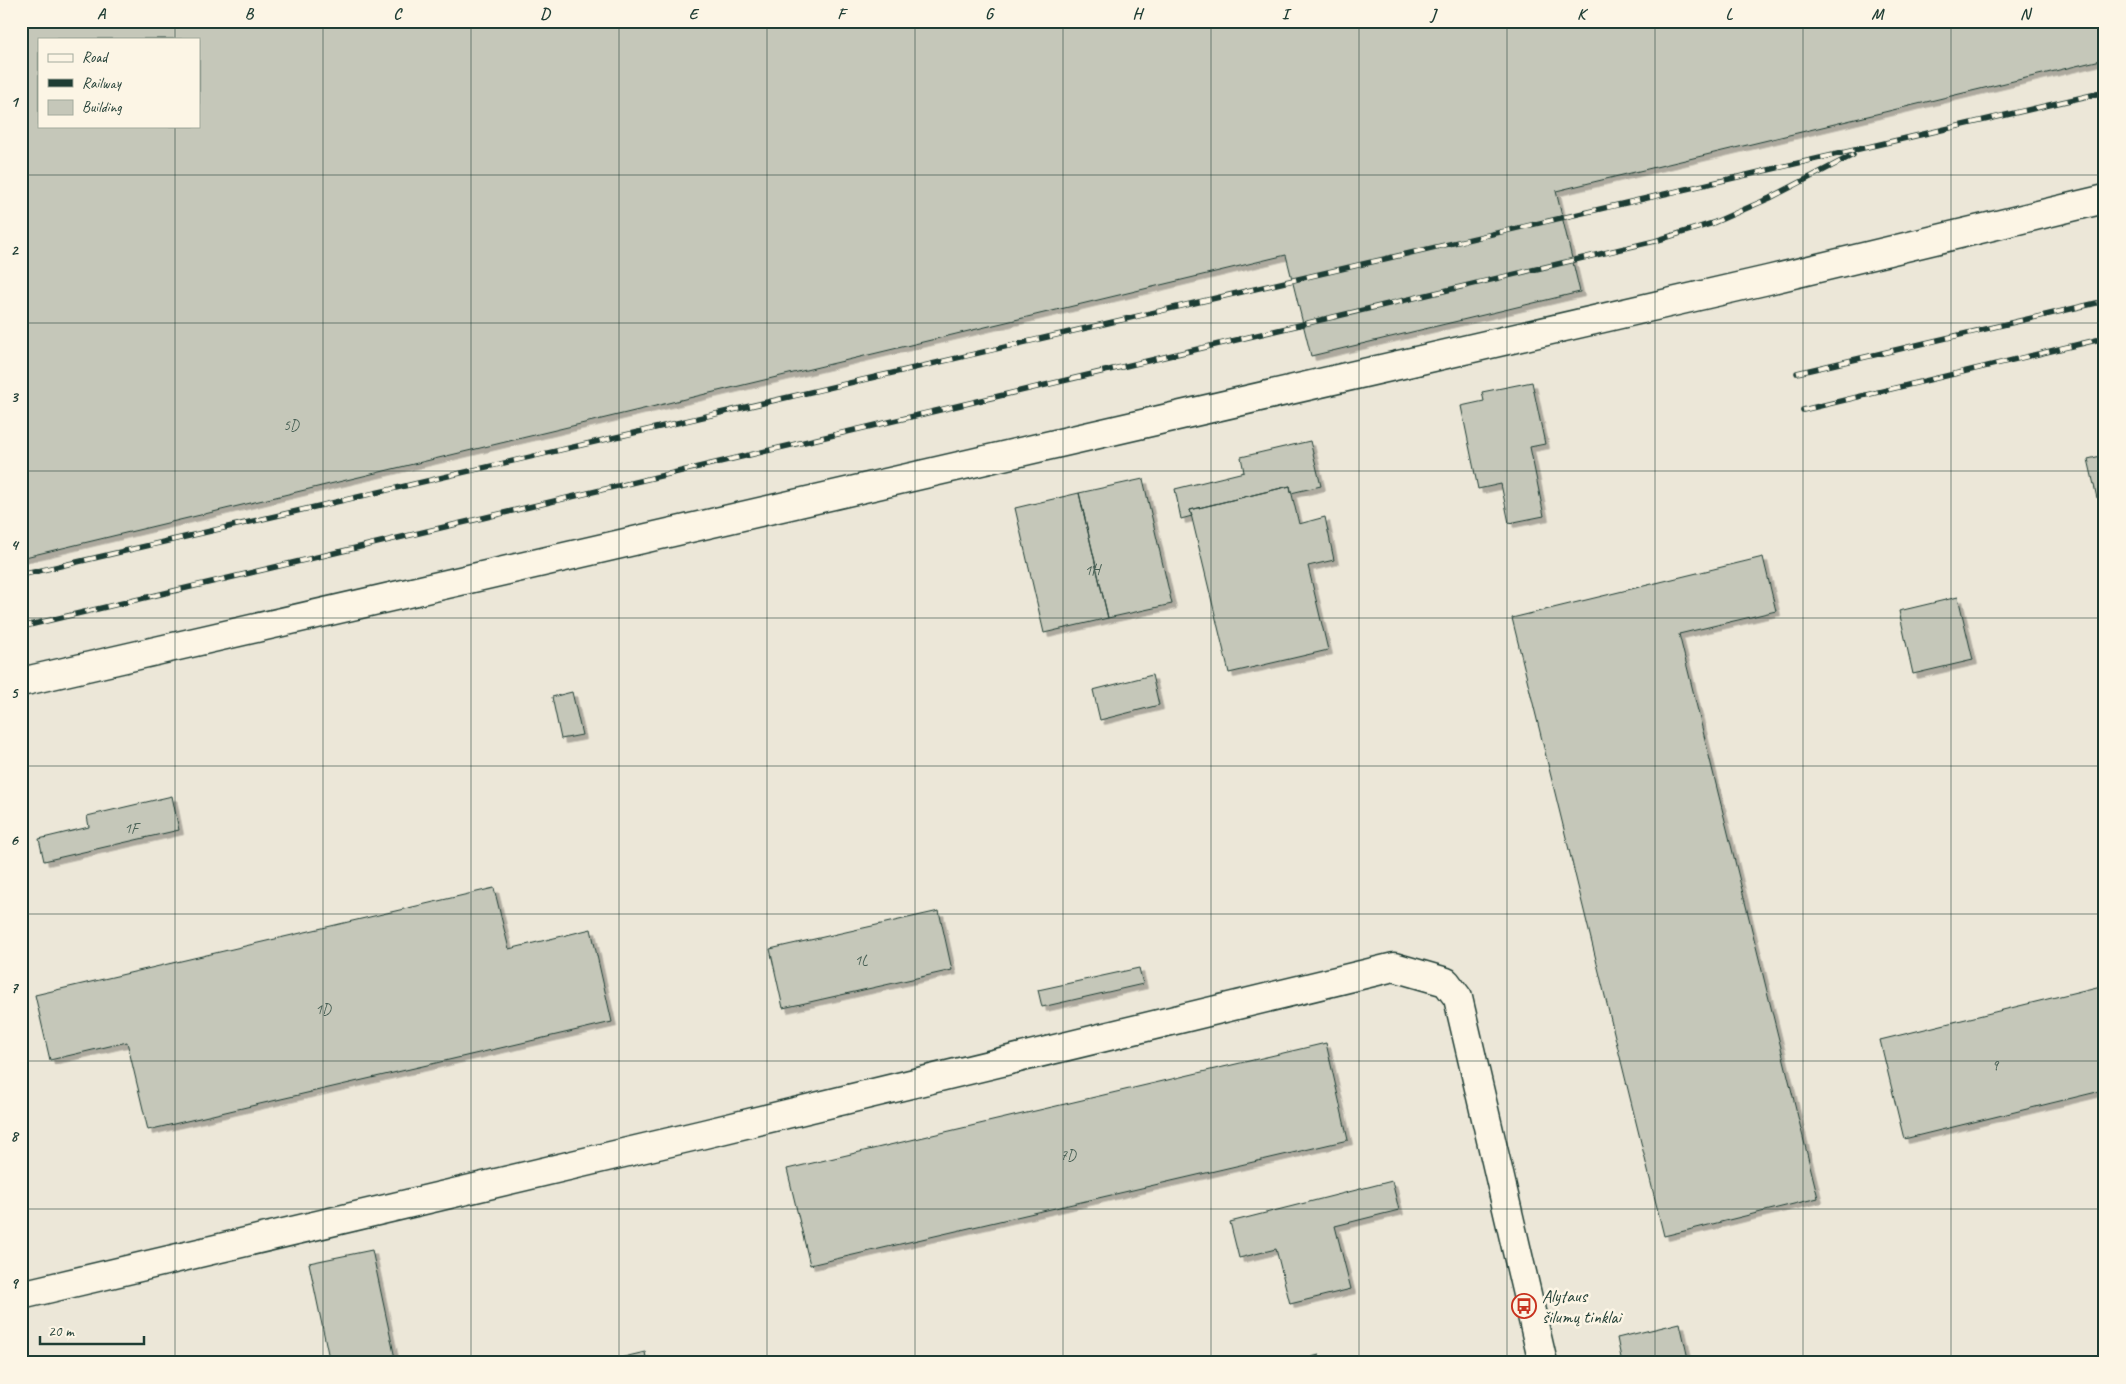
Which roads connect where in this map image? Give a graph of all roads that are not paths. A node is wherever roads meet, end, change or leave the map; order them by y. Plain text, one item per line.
1 (2105, 199) edge
2 (21, 682) edge
3 (21, 1295) edge
4 (1543, 1363) edge

1 - 2 street
3 - 4 street

